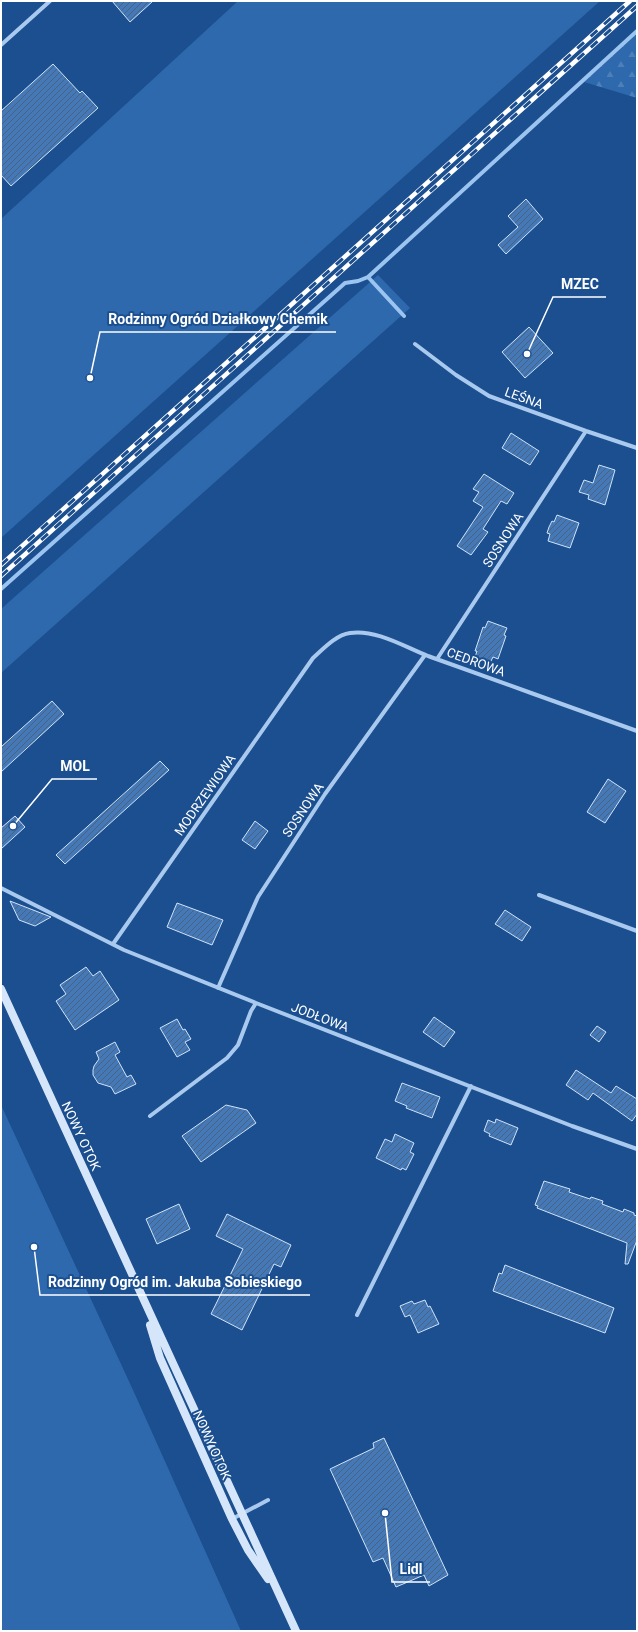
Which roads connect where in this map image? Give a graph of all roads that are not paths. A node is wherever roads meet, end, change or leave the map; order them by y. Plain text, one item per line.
1 (50, 1) edge
2 (1, 45) edge
3 (415, 344) dead end
4 (586, 431) junction
5 (637, 448) edge
6 (425, 655) junction
7 (313, 658) joint
8 (437, 659) junction
9 (637, 731) edge
10 (1, 888) edge
11 (540, 895) dead end
12 (637, 931) edge
13 (113, 944) junction
14 (218, 988) junction
15 (1, 989) edge
16 (256, 1003) junction
17 (471, 1086) junction
18 (150, 1116) dead end
19 (637, 1149) edge
20 (140, 1292) junction
21 (357, 1315) dead end
22 (268, 1500) dead end
23 (242, 1513) junction
24 (232, 1519) junction
25 (280, 1598) junction
26 (296, 1631) edge

1 - 2 street
3 - 4 street, LEŚNA
4 - 5 street, LEŚNA
4 - 8 street, SOSNOWA
6 - 7 street, CEDROWA
6 - 8 street, CEDROWA
6 - 14 street, SOSNOWA
7 - 13 street, MODRZEWIOWA
8 - 9 street, CEDROWA
10 - 13 street, JODŁOWA
11 - 12 street
13 - 14 street, JODŁOWA
14 - 16 street, JODŁOWA
15 - 20 main road, NOWY OTOK
16 - 17 street, JODŁOWA
16 - 18 street
17 - 19 street, JODŁOWA
17 - 21 street
20 - 23 main road, NOWY OTOK
20 - 24 main road, NOWY OTOK
22 - 23 street
23 - 24 street
23 - 25 main road, NOWY OTOK
24 - 25 main road, NOWY OTOK
25 - 26 main road, NOWY OTOK

